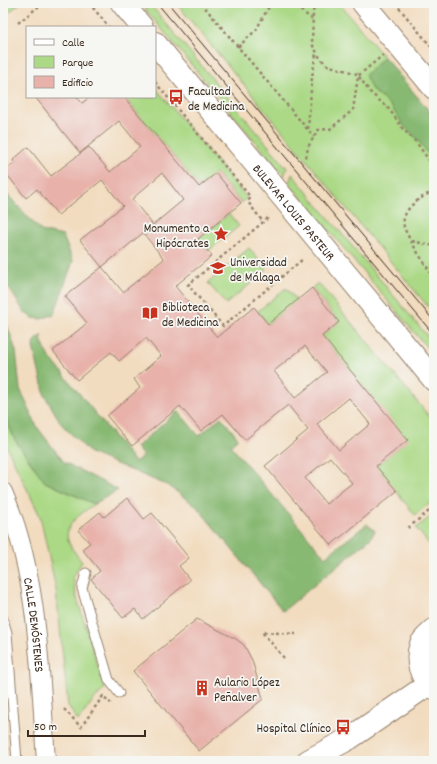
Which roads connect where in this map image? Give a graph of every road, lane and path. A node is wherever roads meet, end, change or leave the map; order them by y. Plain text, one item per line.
1 (34, 3) edge
2 (45, 3) edge
3 (89, 3) edge
4 (201, 3) edge
5 (272, 3) edge
6 (291, 3) edge
7 (315, 3) edge
8 (363, 3) edge
9 (395, 3) edge
10 (124, 4) edge
11 (38, 7) junction
12 (313, 19) junction
13 (18, 23) dead end
14 (108, 26) edge
15 (141, 26) edge
16 (156, 44) edge
17 (238, 47) junction
18 (434, 50) edge
19 (316, 52) junction
20 (385, 52) dead end
21 (358, 76) junction
22 (156, 83) edge
23 (434, 88) edge
24 (308, 130) junction
25 (314, 137) junction
26 (306, 158) dead end
27 (434, 167) edge
28 (434, 191) edge
29 (268, 218) dead end
30 (263, 222) junction
31 (412, 241) junction
32 (434, 246) edge
33 (303, 259) dead end
34 (434, 278) edge
35 (434, 380) edge
36 (3, 492) edge
37 (434, 507) edge
38 (408, 528) dead end
39 (86, 573) dead end
40 (3, 619) edge
41 (434, 630) edge
42 (296, 634) dead end
43 (284, 658) dead end
44 (431, 686) edge
45 (119, 693) joint
46 (64, 709) dead end
47 (17, 761) edge
48 (46, 761) edge
49 (308, 761) edge

1 - 11 path
2 - 11 path
3 - 14 path
4 - 17 path
5 - 17 path
6 - 12 path
7 - 12 path
8 - 23 street
9 - 18 path
10 - 15 street
11 - 13 path
12 - 19 path
16 - 35 street, BULEVAR LOUIS PASTEUR
17 - 24 path
19 - 21 path
19 - 24 path
20 - 21 path
21 - 25 path
21 - 27 path
22 - 30 path
24 - 25 path
25 - 26 path
28 - 31 path
29 - 30 path
30 - 33 path
31 - 32 path
31 - 34 path
36 - 48 street, CALLE DEMÓSTENES
37 - 38 path
39 - 45 lane
40 - 47 lane
41 - 44 street
42 - 43 path
44 - 49 street
45 - 46 path

